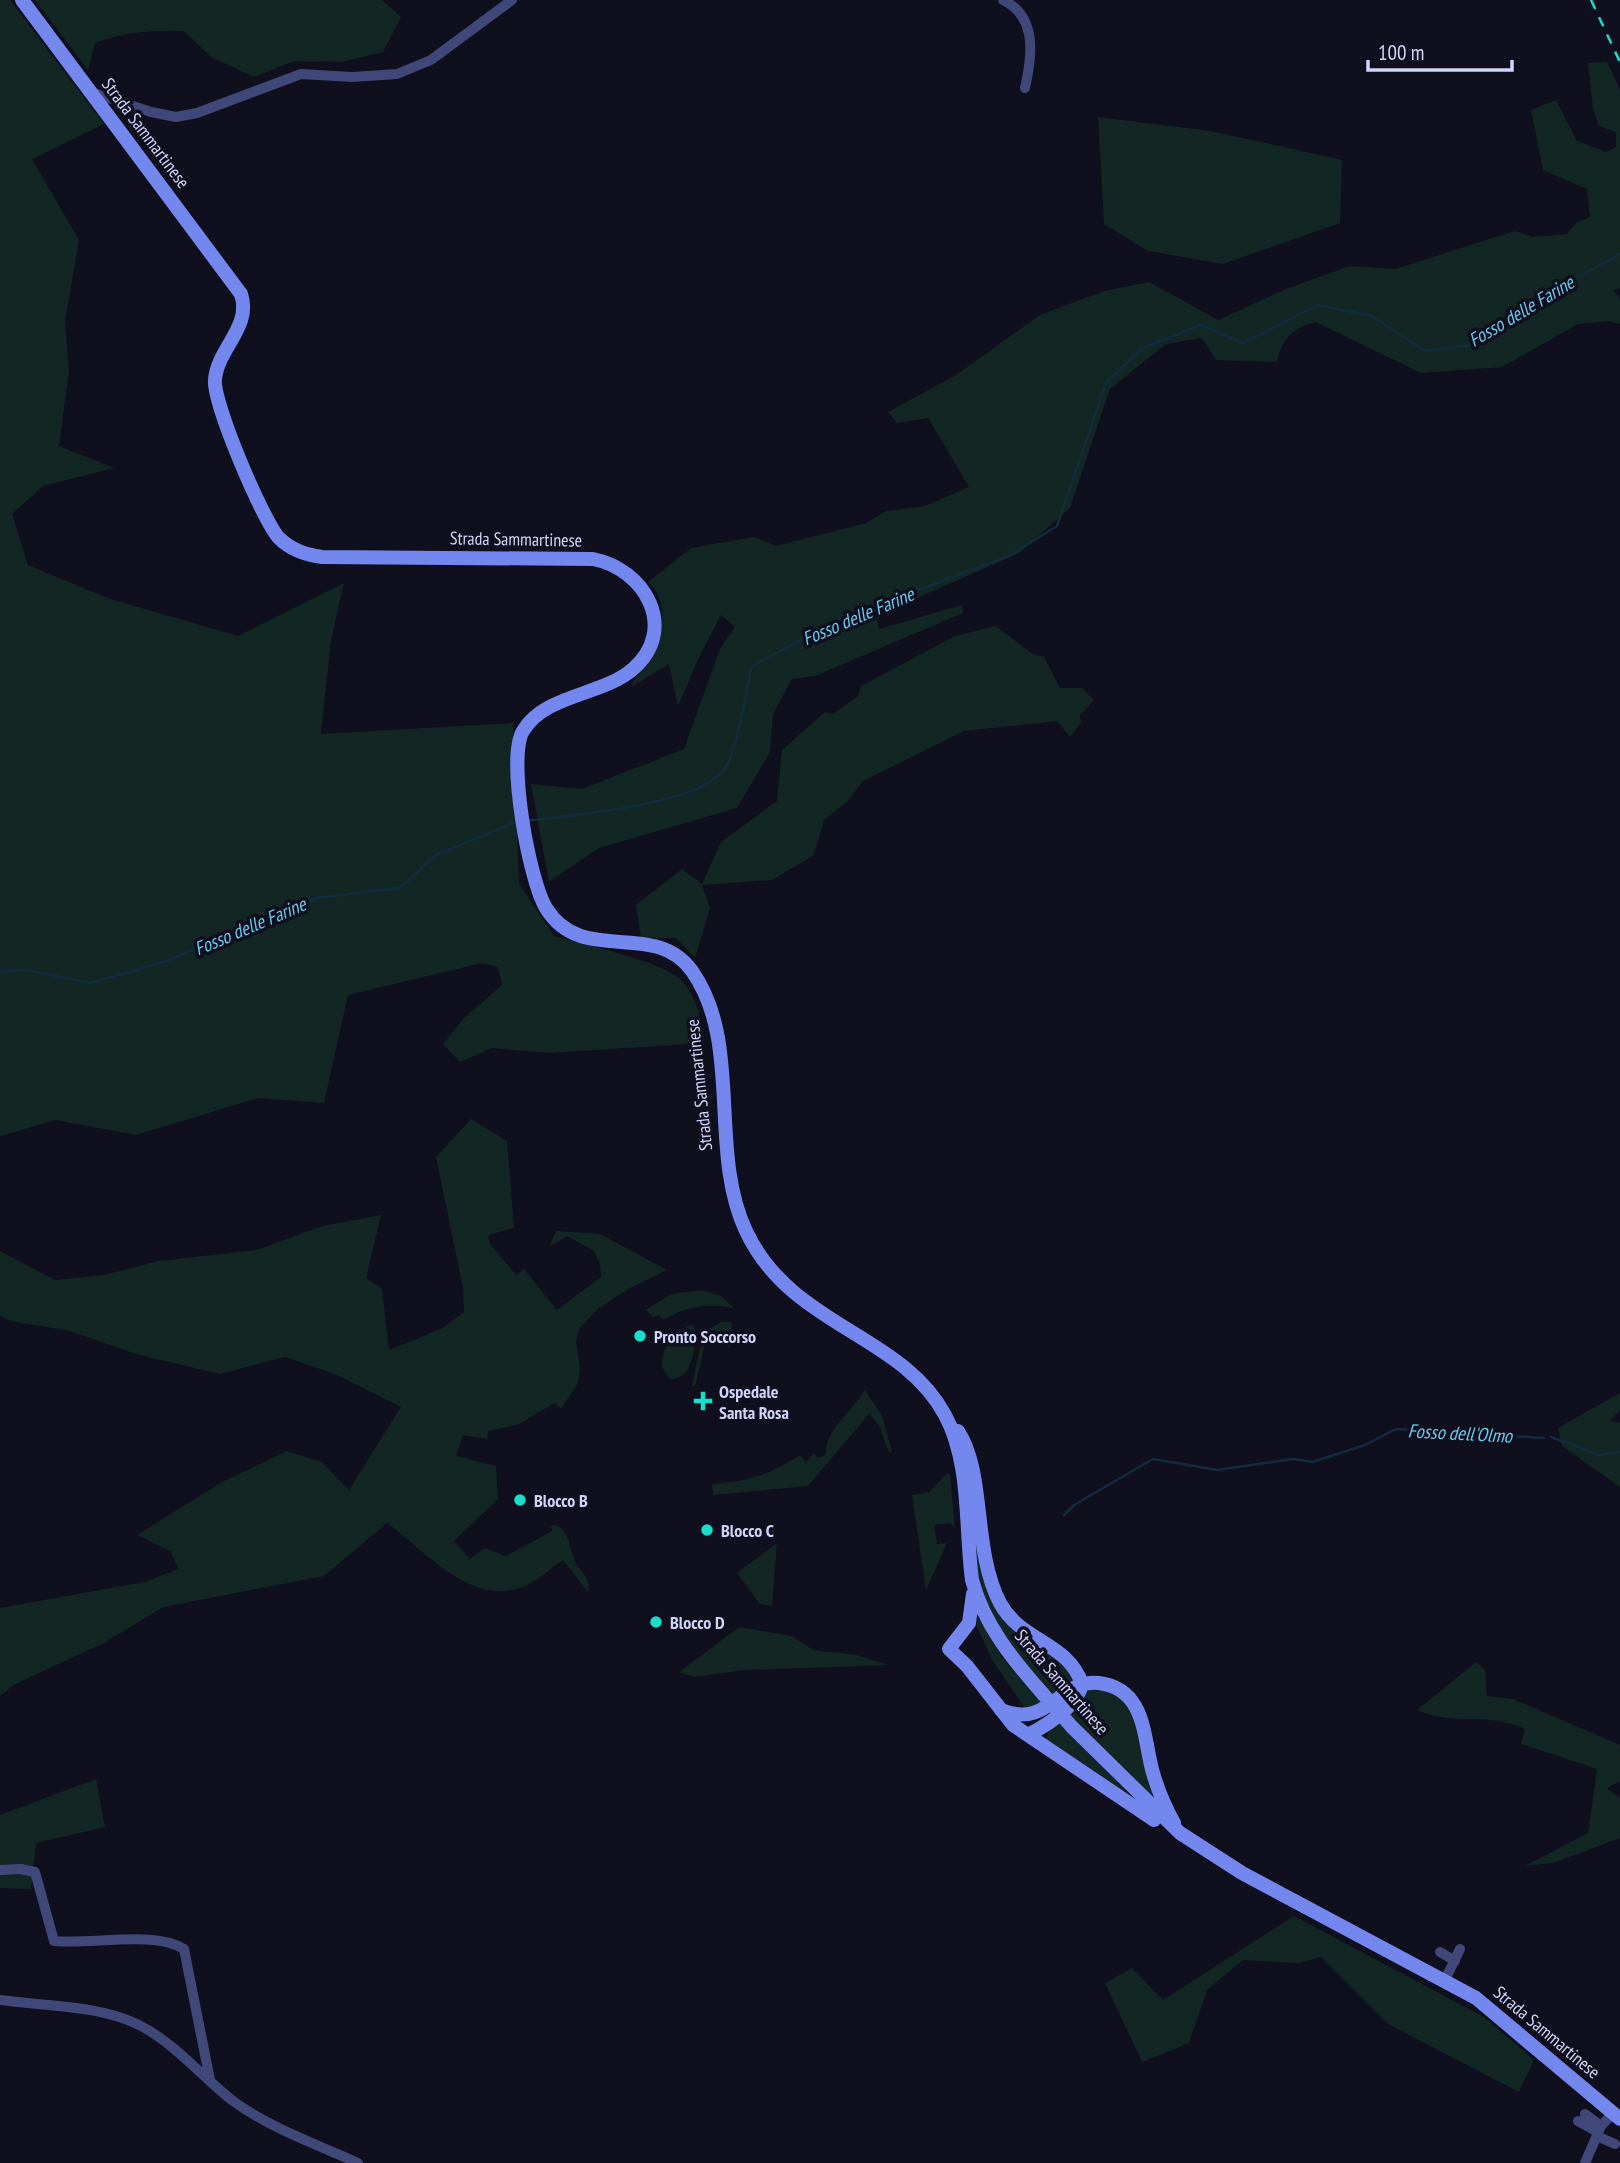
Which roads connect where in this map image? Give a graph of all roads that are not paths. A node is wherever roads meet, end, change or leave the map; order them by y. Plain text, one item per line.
1 (22, 0) edge
2 (512, 0) edge
3 (1003, 0) edge
4 (1025, 88) dead end
5 (90, 92) junction
6 (946, 1417) junction
7 (972, 1580) junction
8 (1082, 1684) junction
9 (1049, 1699) junction
10 (999, 1709) junction
11 (1028, 1735) junction
12 (1180, 1833) junction
13 (0, 1870) edge
14 (1460, 1949) dead end
15 (1440, 1952) dead end
16 (1455, 1961) junction
17 (1446, 1980) junction
18 (0, 2000) edge
19 (210, 2080) junction
20 (1616, 2116) edge
21 (1582, 2118) dead end
22 (1598, 2135) junction
23 (1613, 2146) dead end
24 (358, 2163) edge
25 (1585, 2163) edge

1 - 5 main road, Strada Sammartinese
2 - 5 street
3 - 4 street
5 - 6 main road, Strada Sammartinese
6 - 7 main road, Strada Sammartinese
6 - 8 main road
7 - 9 main road, Strada Sammartinese
7 - 10 main road
8 - 9 main road
8 - 11 main road
8 - 12 main road
9 - 10 main road
9 - 11 main road
9 - 12 main road, Strada Sammartinese, bridge
10 - 11 main road
11 - 12 main road
12 - 17 main road, Strada Sammartinese
13 - 19 street
14 - 16 street
15 - 16 street
16 - 17 street
17 - 20 main road, Strada Sammartinese
18 - 19 street
19 - 24 street
20 - 22 street
21 - 22 street
22 - 23 street
22 - 25 street

